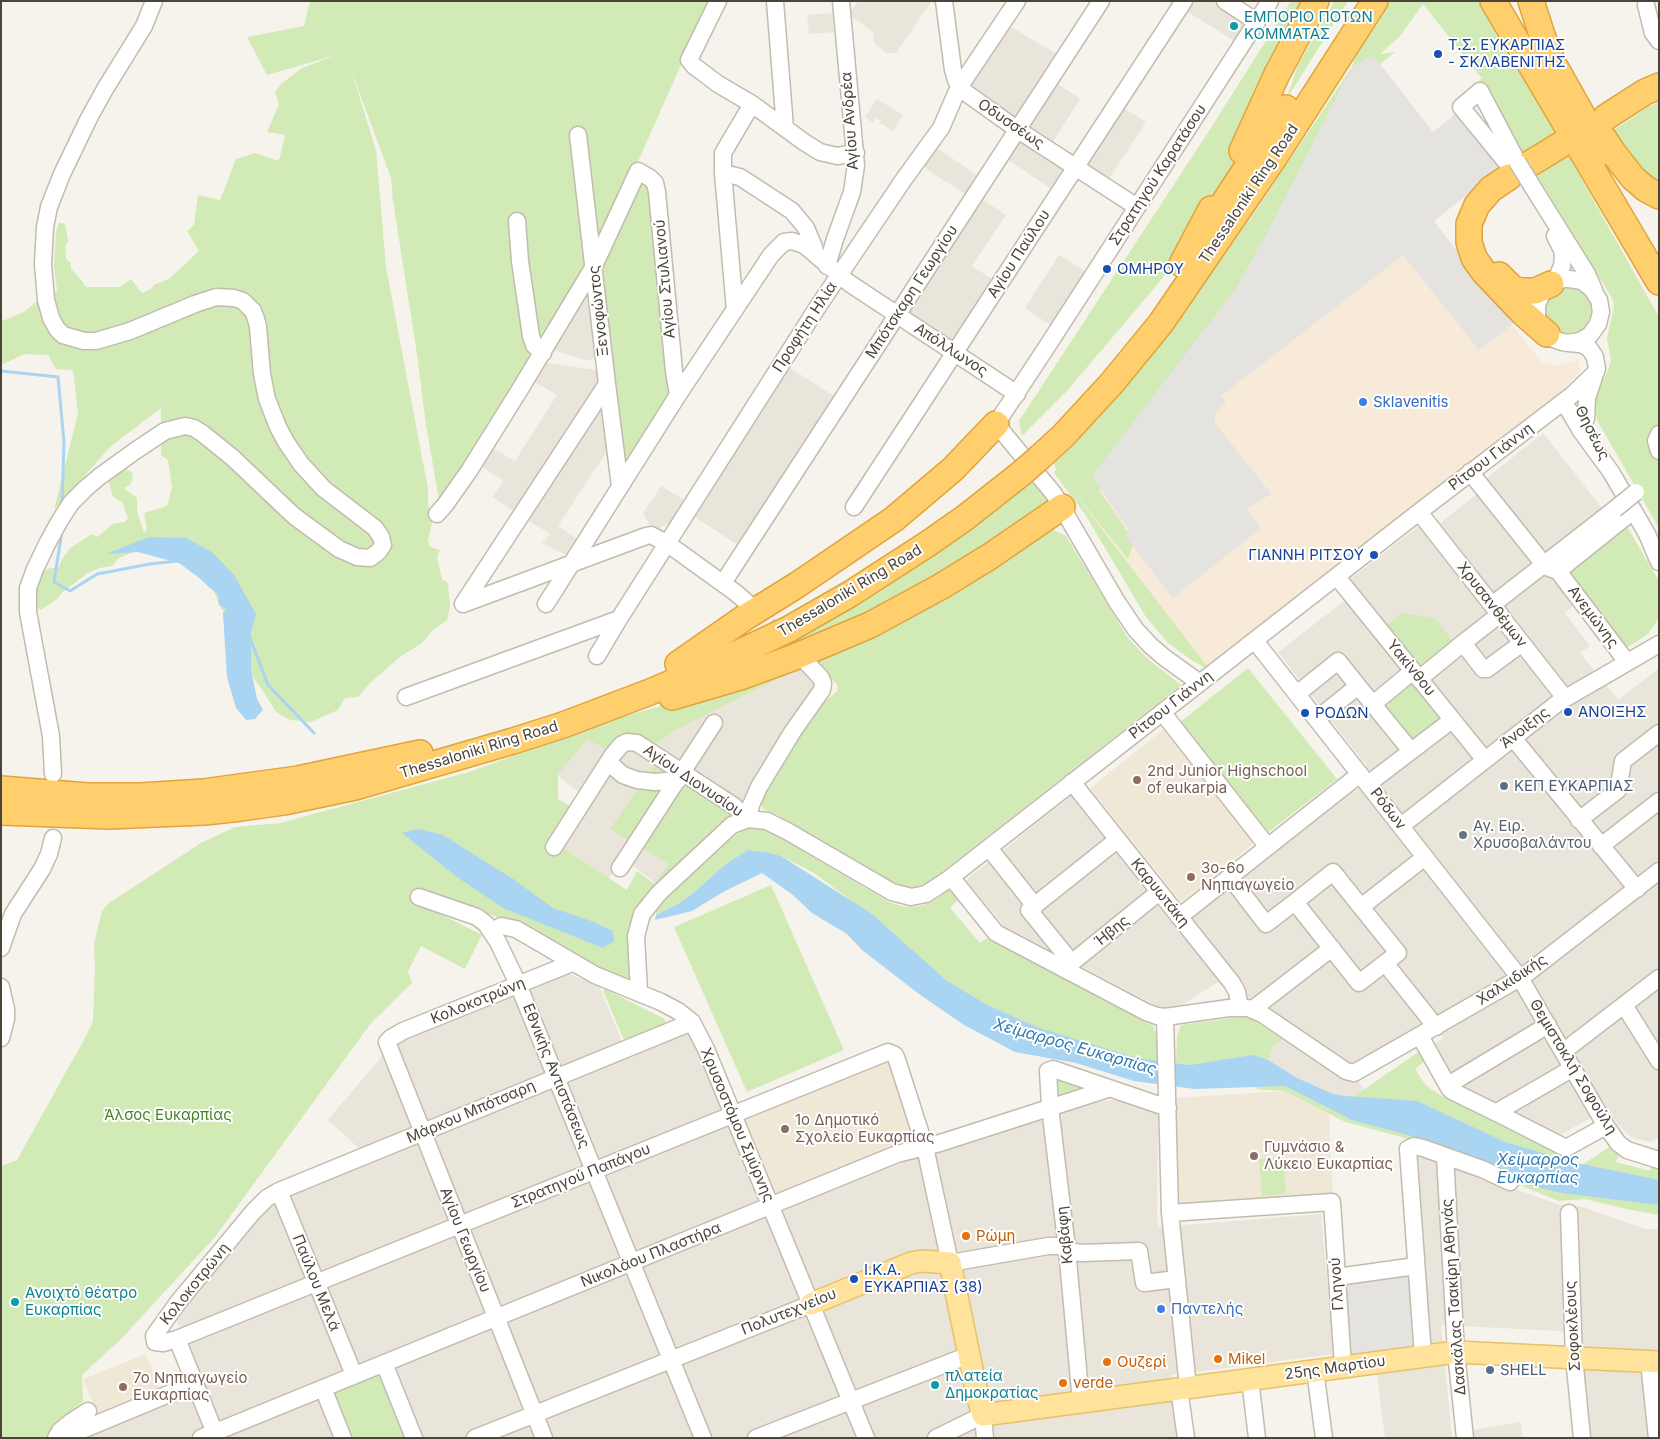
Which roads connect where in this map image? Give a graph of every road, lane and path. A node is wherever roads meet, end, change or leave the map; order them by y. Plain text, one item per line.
1 (154, 1) edge
2 (718, 1) edge
3 (775, 1) edge
4 (853, 1) edge
5 (944, 1) edge
6 (1017, 1) edge
7 (1101, 1) edge
8 (1184, 1) edge
9 (1225, 1) edge
10 (1270, 1) edge
11 (1316, 1) edge
12 (1356, 1) edge
13 (1375, 1) edge
14 (1494, 1) edge
15 (1531, 1) edge
16 (1649, 6) edge
17 (842, 8) edge
18 (1257, 22) junction
19 (1659, 41) edge
20 (1562, 81) junction
21 (1659, 86) edge
22 (960, 87) junction
23 (1659, 97) edge
24 (752, 104) junction
25 (785, 128) junction
26 (1018, 130) junction
27 (578, 135) dead end
28 (1564, 148) dead end
29 (856, 154) junction
30 (1076, 167) junction
31 (723, 173) junction
32 (1522, 176) junction
33 (1659, 196) edge
34 (1137, 207) junction
35 (517, 221) dead end
36 (1659, 250) edge
37 (1182, 264) junction
38 (594, 266) junction
39 (827, 266) junction
40 (1659, 282) edge
41 (1553, 283) junction
42 (1595, 292) junction
43 (735, 310) junction
44 (897, 316) junction
45 (1600, 318) junction
46 (1557, 339) junction
47 (543, 353) junction
48 (954, 353) junction
49 (1596, 370) junction
50 (607, 384) junction
51 (1017, 394) junction
52 (678, 395) junction
53 (1568, 398) junction
54 (996, 424) junction
55 (1533, 424) junction
56 (1583, 425) junction
57 (1659, 434) edge
58 (1659, 451) edge
59 (1027, 459) junction
60 (1470, 472) junction
61 (620, 486) junction
62 (1628, 503) junction
63 (854, 507) dead end
64 (1062, 507) junction
65 (1419, 512) junction
66 (437, 514) dead end
67 (1648, 534) junction
68 (668, 544) junction
69 (1659, 547) edge
70 (1659, 562) edge
71 (570, 564) junction
72 (1551, 568) junction
73 (1337, 577) junction
74 (723, 583) junction
75 (546, 604) dead end
76 (752, 607) tunnel mouth
77 (1496, 609) junction
78 (619, 619) junction
79 (1659, 634) edge
80 (1255, 641) junction
81 (1463, 643) junction
82 (1522, 643) junction
83 (1654, 649) edge
84 (597, 656) dead end
85 (806, 662) tunnel mouth
86 (1628, 662) junction
87 (678, 664) junction
88 (1416, 675) junction
89 (1200, 683) junction
90 (1358, 686) junction
91 (1297, 694) junction
92 (406, 697) dead end
93 (1564, 698) junction
94 (1373, 704) junction
95 (1162, 712) junction
96 (1317, 719) junction
97 (1452, 720) junction
98 (714, 723) dead end
99 (1659, 733) edge
100 (1513, 738) junction
101 (514, 741) junction
102 (1411, 751) junction
103 (1485, 760) junction
104 (608, 762) junction
105 (54, 774) dead end
106 (680, 776) junction
107 (1364, 779) junction
108 (1072, 782) junction
109 (1, 789) edge
110 (1659, 801) edge
111 (1, 812) edge
112 (748, 819) junction
113 (1580, 820) junction
114 (1401, 826) junction
115 (53, 838) dead end
116 (1117, 840) junction
117 (1601, 846) junction
118 (554, 847) dead end
119 (1268, 847) junction
120 (988, 848) junction
121 (1425, 857) junction
122 (620, 868) dead end
123 (1659, 871) edge
124 (951, 877) junction
125 (1230, 877) junction
126 (1636, 889) junction
127 (1159, 892) junction
128 (419, 897) dead end
129 (1295, 902) junction
130 (1035, 906) junction
131 (1361, 907) junction
132 (1179, 917) junction
133 (492, 931) junction
134 (1, 948) edge
135 (1332, 948) junction
136 (572, 963) junction
137 (1385, 963) junction
138 (1068, 966) junction
139 (1520, 978) junction
140 (1659, 978) edge
141 (518, 984) junction
142 (1, 986) edge
143 (639, 992) junction
144 (1624, 1005) junction
145 (1246, 1008) junction
146 (1165, 1017) junction
147 (692, 1022) junction
148 (1548, 1025) junction
149 (1436, 1027) junction
150 (1420, 1036) junction
151 (1, 1038) edge
152 (387, 1042) joint
153 (1564, 1052) junction
154 (1659, 1061) edge
155 (1573, 1068) junction
156 (556, 1077) junction
157 (1448, 1085) junction
158 (1108, 1089) junction
159 (1050, 1107) junction
160 (1168, 1108) junction
161 (1497, 1112) junction
162 (733, 1114) junction
163 (1606, 1126) junction
164 (423, 1133) junction
165 (925, 1147) junction
166 (1445, 1156) junction
167 (1659, 1160) edge
168 (594, 1170) junction
169 (1510, 1182) dead end
170 (279, 1192) junction
171 (771, 1206) junction
172 (1170, 1213) junction
173 (1569, 1213) dead end
174 (459, 1225) junction
175 (1067, 1249) junction
176 (632, 1263) junction
177 (950, 1263) junction
178 (1416, 1266) junction
179 (1337, 1277) junction
180 (1176, 1279) junction
181 (316, 1283) junction
182 (811, 1304) junction
183 (496, 1318) junction
184 (177, 1340) junction
185 (1456, 1352) junction
186 (969, 1354) junction
187 (1423, 1356) junction
188 (1574, 1357) junction
189 (671, 1359) junction
190 (1654, 1362) edge
191 (384, 1363) junction
192 (1343, 1366) junction
193 (1316, 1370) junction
194 (354, 1375) junction
195 (1250, 1379) junction
196 (195, 1383) junction
197 (323, 1388) junction
198 (1183, 1388) junction
199 (851, 1400) junction
200 (1081, 1402) junction
201 (88, 1411) dead end
202 (534, 1414) junction
203 (983, 1415) junction
204 (211, 1436) edge
205 (56, 1438) edge
206 (63, 1438) edge
207 (343, 1438) edge
208 (414, 1438) edge
209 (475, 1438) edge
210 (544, 1438) edge
211 (703, 1438) edge
212 (756, 1438) edge
213 (866, 1438) edge
214 (936, 1438) edge
215 (985, 1438) edge
216 (1186, 1438) edge
217 (1258, 1438) edge
218 (1324, 1438) edge
219 (1465, 1438) edge
220 (1582, 1438) edge
221 (1657, 1438) edge

1 - 105 street
2 - 24 street
3 - 25 street
4 - 17 street
5 - 22 street
6 - 22 street, Προφήτη Ηλία
7 - 26 street, Μπότσκαρη Γεωργίου
8 - 30 street, Αγίου Παύλου
9 - 18 street
10 - 18 street, Στρατηγού Καρατάσου
11 - 37 highway
12 - 37 highway
13 - 59 highway, Thessaloniki Ring Road
14 - 40 highway
15 - 20 highway
16 - 19 street
17 - 29 street, Αγίου Ανδρέα
18 - 34 street, Στρατηγού Καρατάσου
20 - 33 highway
20 - 36 highway
21 - 23 highway
22 - 26 street, Οδυσσέως
22 - 39 street, Προφήτη Ηλία
24 - 25 street
24 - 31 street
25 - 29 street
26 - 30 street, Οδυσσέως
26 - 44 street, Μπότσκαρη Γεωργίου
27 - 38 street, Ξενοφώντος
28 - 32 highway
29 - 39 street, Αγίου Ανδρέα
30 - 34 street, Οδυσσέως
30 - 48 street, Αγίου Παύλου
31 - 39 street
31 - 43 street
32 - 32 street
32 - 41 street
32 - 41 highway
32 - 42 street
32 - 46 highway
34 - 51 street, Στρατηγού Καρατάσου
35 - 47 street
37 - 59 highway, Thessaloniki Ring Road
38 - 47 street
38 - 50 street, Ξενοφώντος
38 - 52 street, Αγίου Στυλιανού
39 - 43 street, Απόλλωνος
39 - 44 street, Απόλλωνος
39 - 68 street, Προφήτη Ηλία
41 - 42 street
41 - 46 street
42 - 45 street
43 - 52 street
44 - 48 street, Απόλλωνος
44 - 74 street, Μπότσκαρη Γεωργίου
45 - 46 street
45 - 49 street
46 - 49 street
47 - 66 street
48 - 51 street, Απόλλωνος
48 - 63 street, Αγίου Παύλου
49 - 53 street, Ρίτσου Γιάννη
49 - 56 street
50 - 61 street, Ξενοφώντος
50 - 71 street
51 - 54 street, Στρατηγού Καρατάσου
52 - 61 street
53 - 55 street, Ρίτσου Γιάννη
53 - 56 street, Θησέως
54 - 64 street
54 - 87 highway
55 - 56 street
55 - 60 street, Ρίτσου Γιάννη
56 - 62 street, Θησέως
57 - 58 street
59 - 87 highway, Thessaloniki Ring Road
59 - 101 highway, Thessaloniki Ring Road
60 - 65 street, Ρίτσου Γιάννη
60 - 72 street, Ανεμώνης
61 - 71 street
62 - 67 street, Θησέως
62 - 72 street
64 - 89 street
64 - 101 highway
65 - 73 street, Ρίτσου Γιάννη
65 - 77 street, Χρυσανθέμων
67 - 69 street, Θησέως
67 - 70 street, Θησέως
68 - 71 street
68 - 74 street
68 - 78 street, Προφήτη Ηλία
71 - 75 street
72 - 77 street
72 - 86 street, Ανεμώνης
73 - 80 street, Ρίτσου Γιάννη
73 - 88 street, Υακίνθου
74 - 76 street
77 - 81 street
77 - 82 street, Χρυσανθέμων
78 - 84 street, Προφήτη Ηλία
78 - 92 street
79 - 83 street
80 - 89 street, Ρίτσου Γιάννη
80 - 91 street, Ρόδων
81 - 82 street
81 - 88 street
82 - 93 street, Χρυσανθέμων
83 - 86 street, Άνοιξης
85 - 112 street
86 - 93 street, Άνοιξης
87 - 109 highway, Thessaloniki Ring Road
88 - 94 street
88 - 97 street, Υακίνθου
89 - 95 street, Ρίτσου Γιάννη
90 - 91 street
90 - 94 street
90 - 96 street
91 - 96 street, Ρόδων
93 - 100 street, Άνοιξης
94 - 102 street
95 - 108 street, Ρίτσου Γιάννη
95 - 119 street
96 - 107 street, Ρόδων
97 - 102 street
97 - 103 street, Υακίνθου
98 - 106 street
99 - 113 street
100 - 103 street, Άνοιξης
100 - 113 street
101 - 111 highway, Thessaloniki Ring Road
102 - 107 street
103 - 114 street, Άνοιξης
104 - 106 street
104 - 106 street, Αγίου Διονυσίου
104 - 118 street
106 - 112 street, Αγίου Διονυσίου
106 - 122 street
107 - 114 street, Ρόδων
107 - 119 street
108 - 116 street, Καρυωτάκη
108 - 120 street, Ρίτσου Γιάννη
110 - 117 street
112 - 124 street, Ρίτσου Γιάννη
112 - 143 street
113 - 117 street
114 - 121 street, Ρόδων
115 - 134 street
116 - 127 street, Καρυωτάκη
116 - 130 street
117 - 126 street
119 - 125 street
120 - 124 street, Ρίτσου Γιάννη
120 - 130 street
121 - 131 street
121 - 139 street, Ρόδων
123 - 126 street, Χαλκιδικής
124 - 138 street
125 - 129 street
125 - 132 street
126 - 139 street, Χαλκιδικής
127 - 132 street, Καρυωτάκη
127 - 138 street, Ήβης
128 - 133 street, Εθνικής Αντιστάσεως
129 - 131 street
129 - 135 street
130 - 138 street
131 - 137 street
132 - 145 street, Καρυωτάκη
133 - 136 street, Χρυσοστόμου Σμύρνης
133 - 141 street, Εθνικής Αντιστάσεως
135 - 137 street
135 - 145 street
136 - 141 street, Κολοκοτρώνη
136 - 143 street, Χρυσοστόμου Σμύρνης
137 - 149 street
138 - 146 street
139 - 148 street, Θεμιστοκλή Σοφούλη
139 - 149 street, Χαλκιδικής
140 - 144 street
141 - 152 street, Κολοκοτρώνη
141 - 156 street, Εθνικής Αντιστάσεως
142 - 151 street
143 - 147 street, Χρυσοστόμου Σμύρνης
144 - 153 street
144 - 154 street
145 - 146 street
145 - 150 street, Χαλκιδικής
146 - 160 street
147 - 156 street, Μάρκου Μπότσαρη
147 - 162 street, Χρυσοστόμου Σμύρνης
148 - 153 street, Θεμιστοκλή Σοφούλη
148 - 157 street
149 - 150 street, Χαλκιδικής
150 - 157 street
152 - 164 street, Αγίου Γεωργίου
153 - 155 street, Θεμιστοκλή Σοφούλη
155 - 161 street
155 - 163 street, Θεμιστοκλή Σοφούλη
156 - 164 street, Μάρκου Μπότσαρη
156 - 168 street, Εθνικής Αντιστάσεως
157 - 161 street
158 - 159 street, Νικολάου Πλαστήρα
158 - 159 street, Καβάφη
158 - 160 street
159 - 165 street, Νικολάου Πλαστήρα
159 - 175 street, Καβάφη
160 - 172 street
161 - 163 street
162 - 165 street, Στρατηγού Παπάγου
162 - 168 street, Στρατηγού Παπάγου
162 - 171 street, Χρυσοστόμου Σμύρνης
163 - 167 street, Θεμιστοκλή Σοφούλη
164 - 170 street, Μάρκου Μπότσαρη
164 - 174 street, Αγίου Γεωργίου
165 - 171 street, Νικολάου Πλαστήρα
165 - 177 street
166 - 169 street
166 - 178 street
166 - 185 street, Δασκάλας Τσακίρη Αθηνάς
168 - 174 street, Στρατηγού Παπάγου
168 - 176 street, Εθνικής Αντιστάσεως
170 - 181 street, Παύλου Μελά
170 - 184 street, Κολοκοτρώνη
171 - 176 street, Νικολάου Πλαστήρα
171 - 182 street, Χρυσοστόμου Σμύρνης
172 - 179 street, Γληνού
172 - 180 street
173 - 188 street, Σοφοκλέους
174 - 181 street, Στρατηγού Παπάγου
174 - 183 street, Αγίου Γεωργίου
175 - 177 street, Πολυτεχνείου
175 - 180 street, Πολυτεχνείου
175 - 200 street, Καβάφη
176 - 183 street, Νικολάου Πλαστήρα
176 - 189 street, Εθνικής Αντιστάσεως
177 - 182 main road, Πολυτεχνείου
177 - 186 main road
178 - 179 street
178 - 187 street
179 - 192 street, Γληνού
180 - 198 street
181 - 184 street, Στρατηγού Παπάγου
181 - 194 street, Παύλου Μελά
182 - 189 street, Πολυτεχνείου
182 - 199 street, Χρυσοστόμου Σμύρνης
183 - 191 street, Νικολάου Πλαστήρα
183 - 202 street, Αγίου Γεωργίου
184 - 196 street
185 - 187 main road, 25ης Μαρτίου
185 - 188 main road, 25ης Μαρτίου
185 - 219 street, Δασκάλας Τσακίρη Αθηνάς
186 - 199 street
186 - 203 main road
187 - 192 main road, 25ης Μαρτίου
188 - 190 main road, 25ης Μαρτίου
188 - 220 street, Σοφοκλέους
189 - 202 street, Πολυτεχνείου
189 - 211 street, Εθνικής Αντιστάσεως
190 - 221 street
191 - 194 street, Νικολάου Πλαστήρα
191 - 208 street
192 - 193 main road, 25ης Μαρτίου
193 - 195 main road, 25ης Μαρτίου
193 - 218 street
194 - 197 street, Νικολάου Πλαστήρα
195 - 198 main road, 25ης Μαρτίου
195 - 217 street
196 - 204 street
196 - 206 street
197 - 204 street, Νικολάου Πλαστήρα
197 - 207 street
198 - 200 main road, 25ης Μαρτίου
198 - 216 street
199 - 212 street
199 - 213 street, Χρυσοστόμου Σμύρνης
200 - 203 main road, 25ης Μαρτίου
201 - 205 street
202 - 209 street, Πολυτεχνείου
202 - 210 street, Αγίου Γεωργίου
203 - 214 street
203 - 215 street

